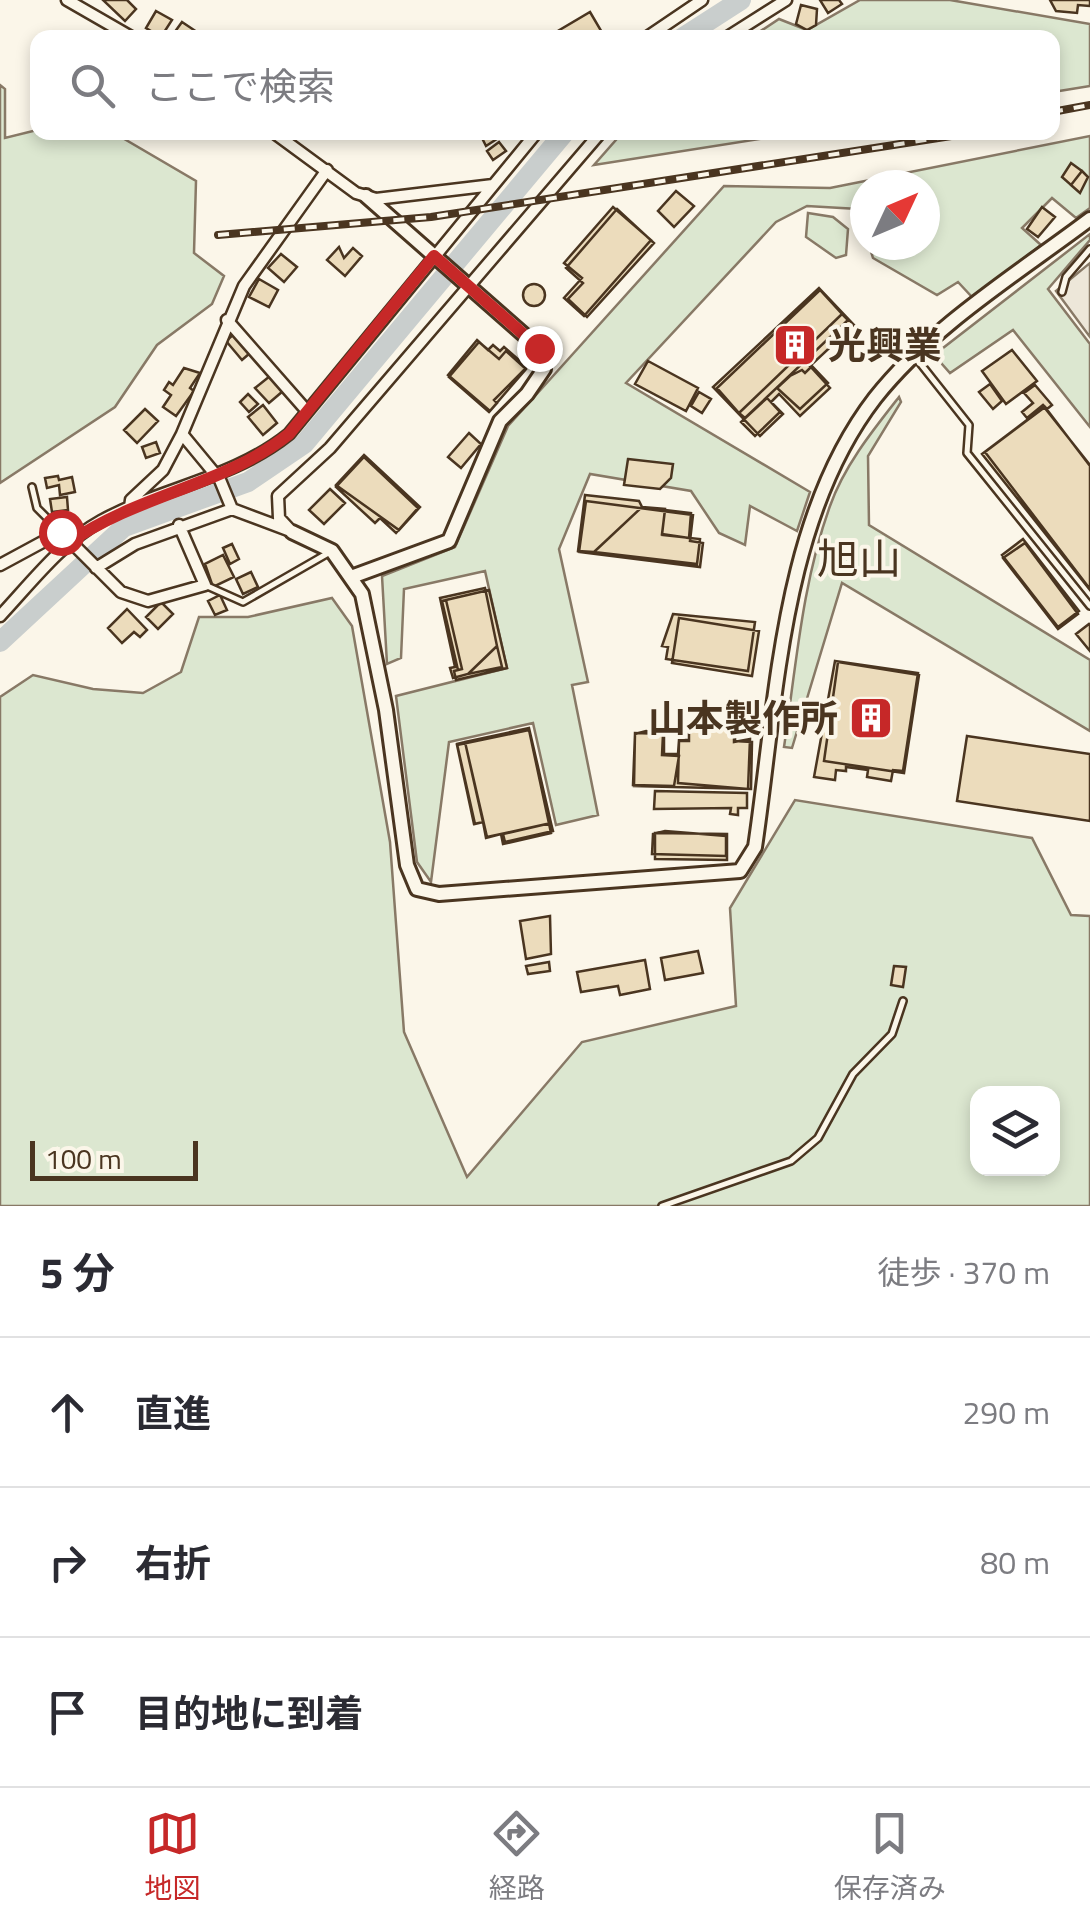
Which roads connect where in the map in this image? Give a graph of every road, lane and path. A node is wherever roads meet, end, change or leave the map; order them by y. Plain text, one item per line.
1 (67, 0) edge
2 (702, 0) edge
3 (786, 0) edge
4 (119, 30) edge
5 (658, 30) edge
6 (739, 30) edge
7 (284, 140) edge
8 (531, 140) edge
9 (594, 140) edge
10 (327, 170) junction
11 (494, 185) junction
12 (366, 196) junction
13 (1090, 219) edge
14 (1090, 249) edge
15 (437, 258) junction
16 (465, 281) junction
17 (1062, 292) dead end
18 (227, 320) junction
19 (914, 356) junction
20 (306, 410) junction
21 (182, 434) junction
22 (219, 478) junction
23 (32, 487) dead end
24 (130, 507) junction
25 (232, 509) junction
26 (179, 525) junction
27 (61, 532) junction
28 (292, 532) junction
29 (74, 546) junction
30 (332, 551) junction
31 (0, 565) edge
32 (94, 567) junction
33 (354, 576) junction
34 (205, 585) junction
35 (1090, 606) edge
36 (0, 616) edge
37 (903, 1001) dead end
38 (662, 1206) edge

1 - 4 street
2 - 5 street
3 - 6 street
7 - 10 street
8 - 11 street
9 - 16 street
10 - 12 street
10 - 18 street
11 - 12 street
11 - 15 street
12 - 15 street
13 - 19 street
14 - 17 lane
15 - 16 street
15 - 20 street
16 - 28 street
16 - 33 street
18 - 20 street
18 - 21 street
19 - 33 street
19 - 35 lane
20 - 22 street
21 - 22 street
21 - 24 street
22 - 24 street
22 - 25 street
23 - 27 lane
24 - 29 street
25 - 26 street
25 - 28 street
26 - 32 street
26 - 34 street
27 - 29 street
27 - 31 street
28 - 30 street
29 - 32 street
29 - 36 street
30 - 33 street
30 - 34 lane
32 - 34 street
37 - 38 lane

